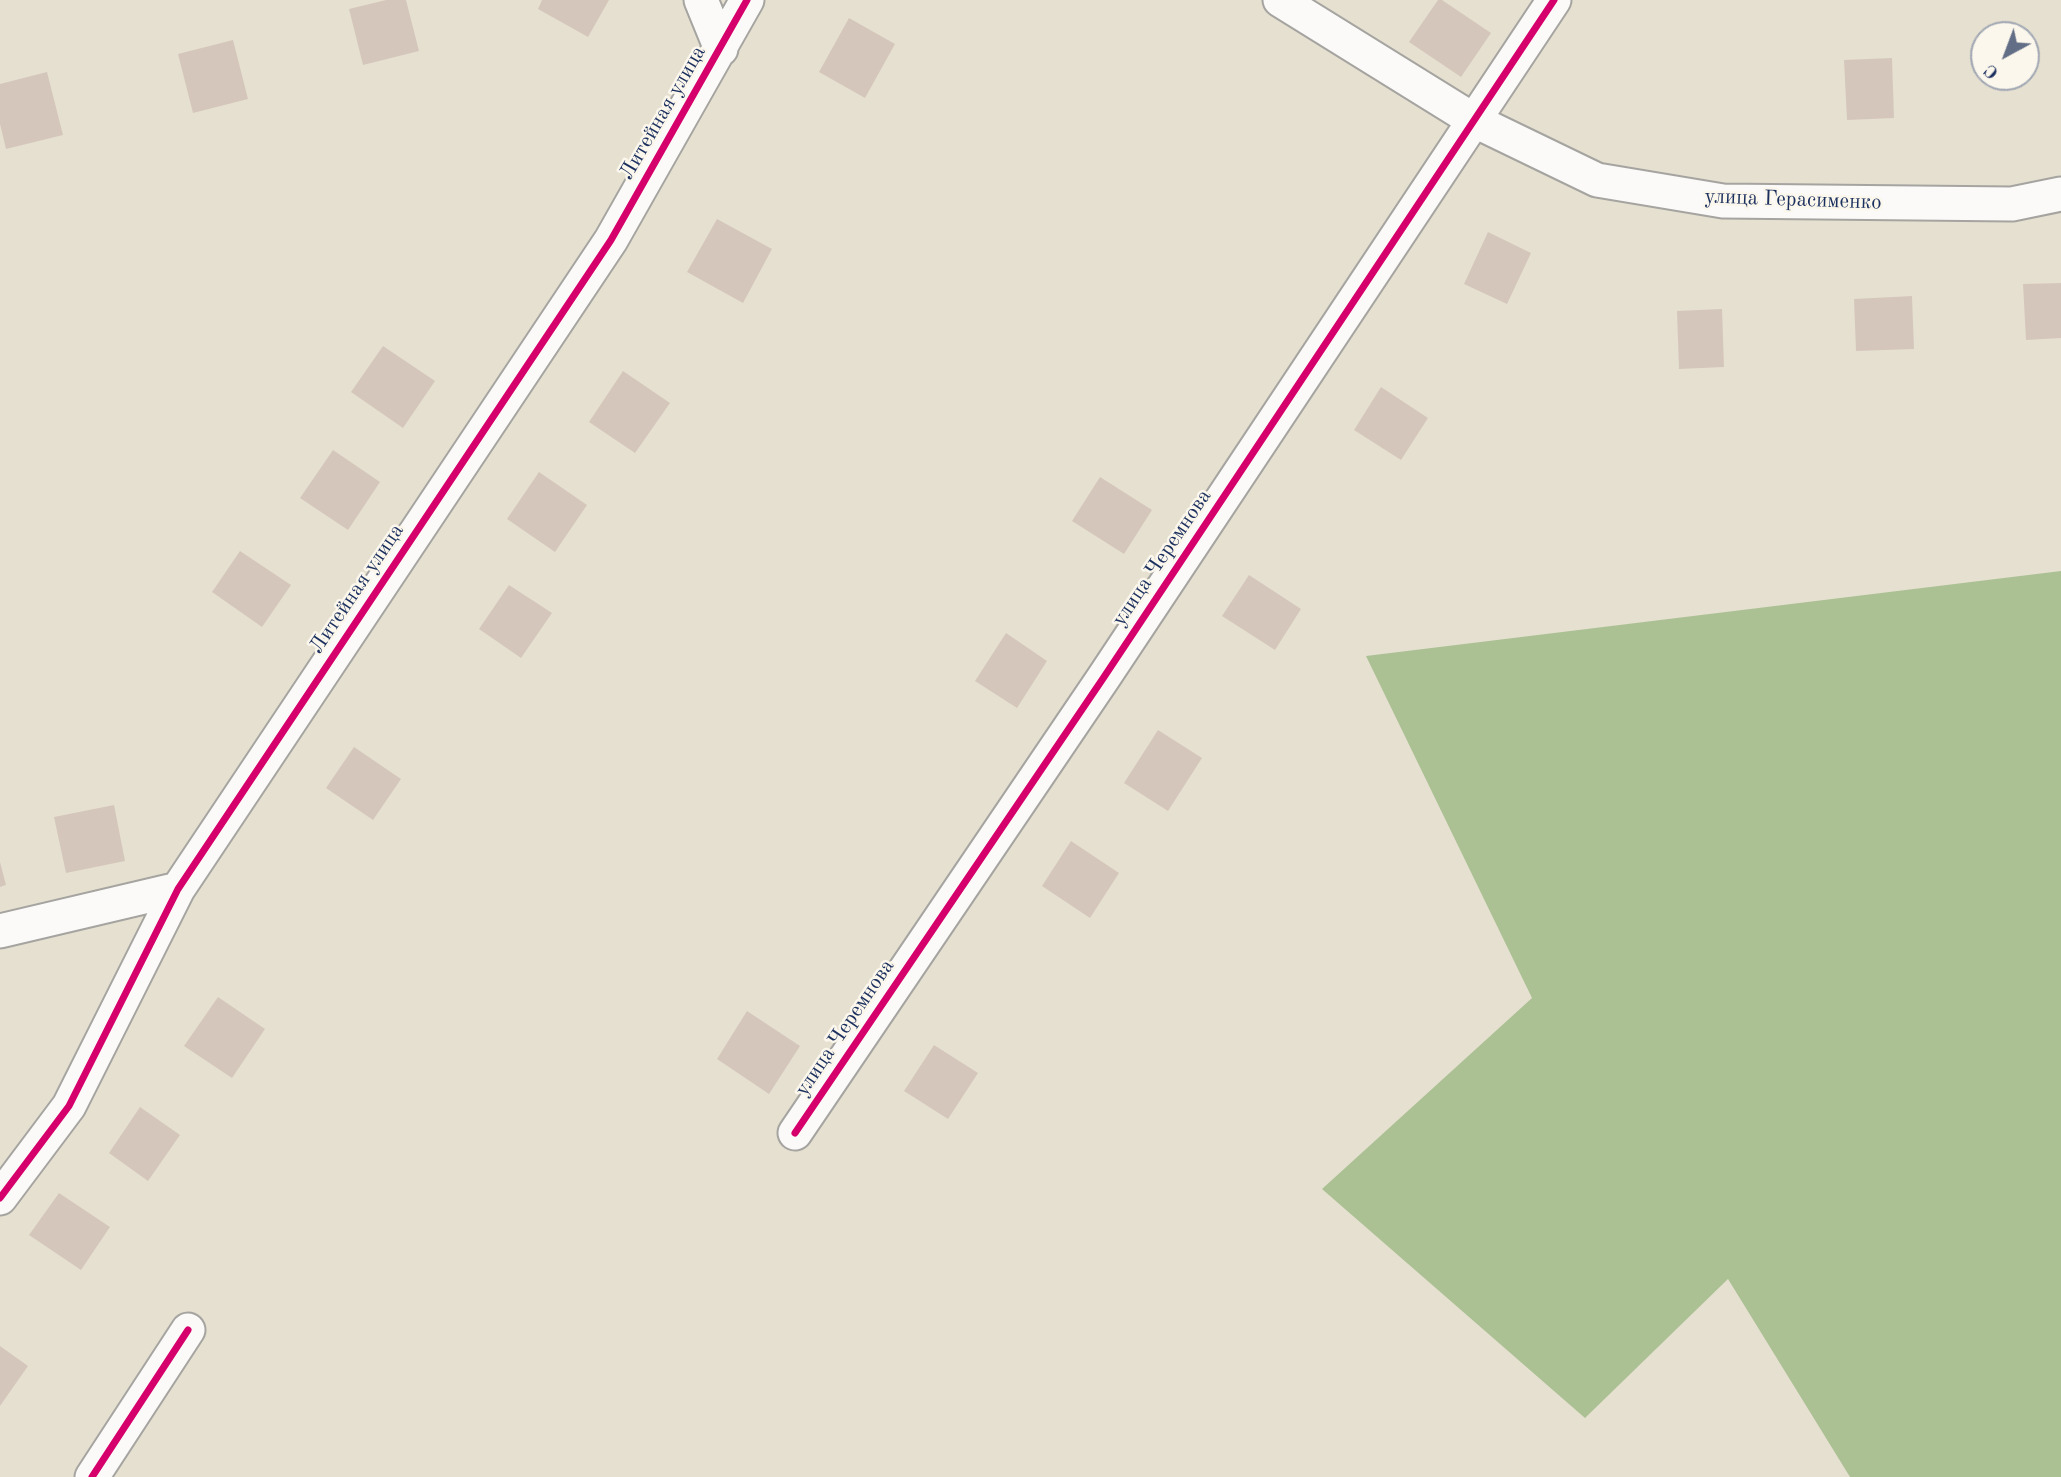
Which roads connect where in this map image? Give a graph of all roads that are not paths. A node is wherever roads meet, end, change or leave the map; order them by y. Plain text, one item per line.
1 (701, 0) edge
2 (747, 0) edge
3 (1280, 0) edge
4 (1554, 0) edge
5 (721, 49) junction
6 (1475, 121) junction
7 (2061, 194) edge
8 (178, 889) junction
9 (0, 931) edge
10 (795, 1133) dead end
11 (0, 1198) edge
12 (188, 1331) dead end
13 (93, 1477) edge

1 - 5 street
2 - 5 street, Литейная улица
3 - 6 street, улица Герасименко
4 - 6 street, улица Черемнова
5 - 8 street, Литейная улица
6 - 7 street, улица Герасименко
6 - 10 street, улица Черемнова
8 - 9 street
8 - 11 street, Литейная улица
12 - 13 street

